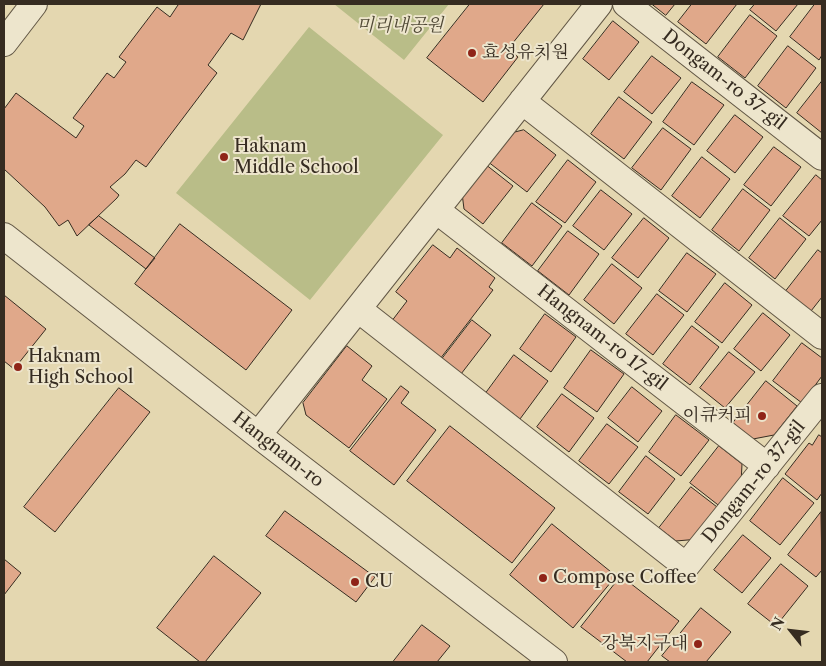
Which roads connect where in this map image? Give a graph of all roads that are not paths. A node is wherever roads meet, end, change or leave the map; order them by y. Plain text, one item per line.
1 (34, 4) edge
2 (599, 4) edge
3 (626, 4) edge
4 (5, 38) edge
5 (522, 101) junction
6 (822, 157) edge
7 (436, 210) junction
8 (4, 236) edge
9 (358, 309) junction
10 (822, 336) edge
11 (822, 397) edge
12 (258, 436) junction
13 (767, 466) junction
14 (554, 662) edge

1 - 4 street
2 - 5 street
3 - 6 street, Dongam-ro 37-gil
5 - 7 street
5 - 10 street
7 - 9 street
7 - 13 street, Hangnam-ro 17-gil
8 - 12 street, Hangnam-ro
9 - 12 street
9 - 13 street, Dongam-ro 37-gil
11 - 13 street, Dongam-ro 37-gil
12 - 14 street, Hangnam-ro

